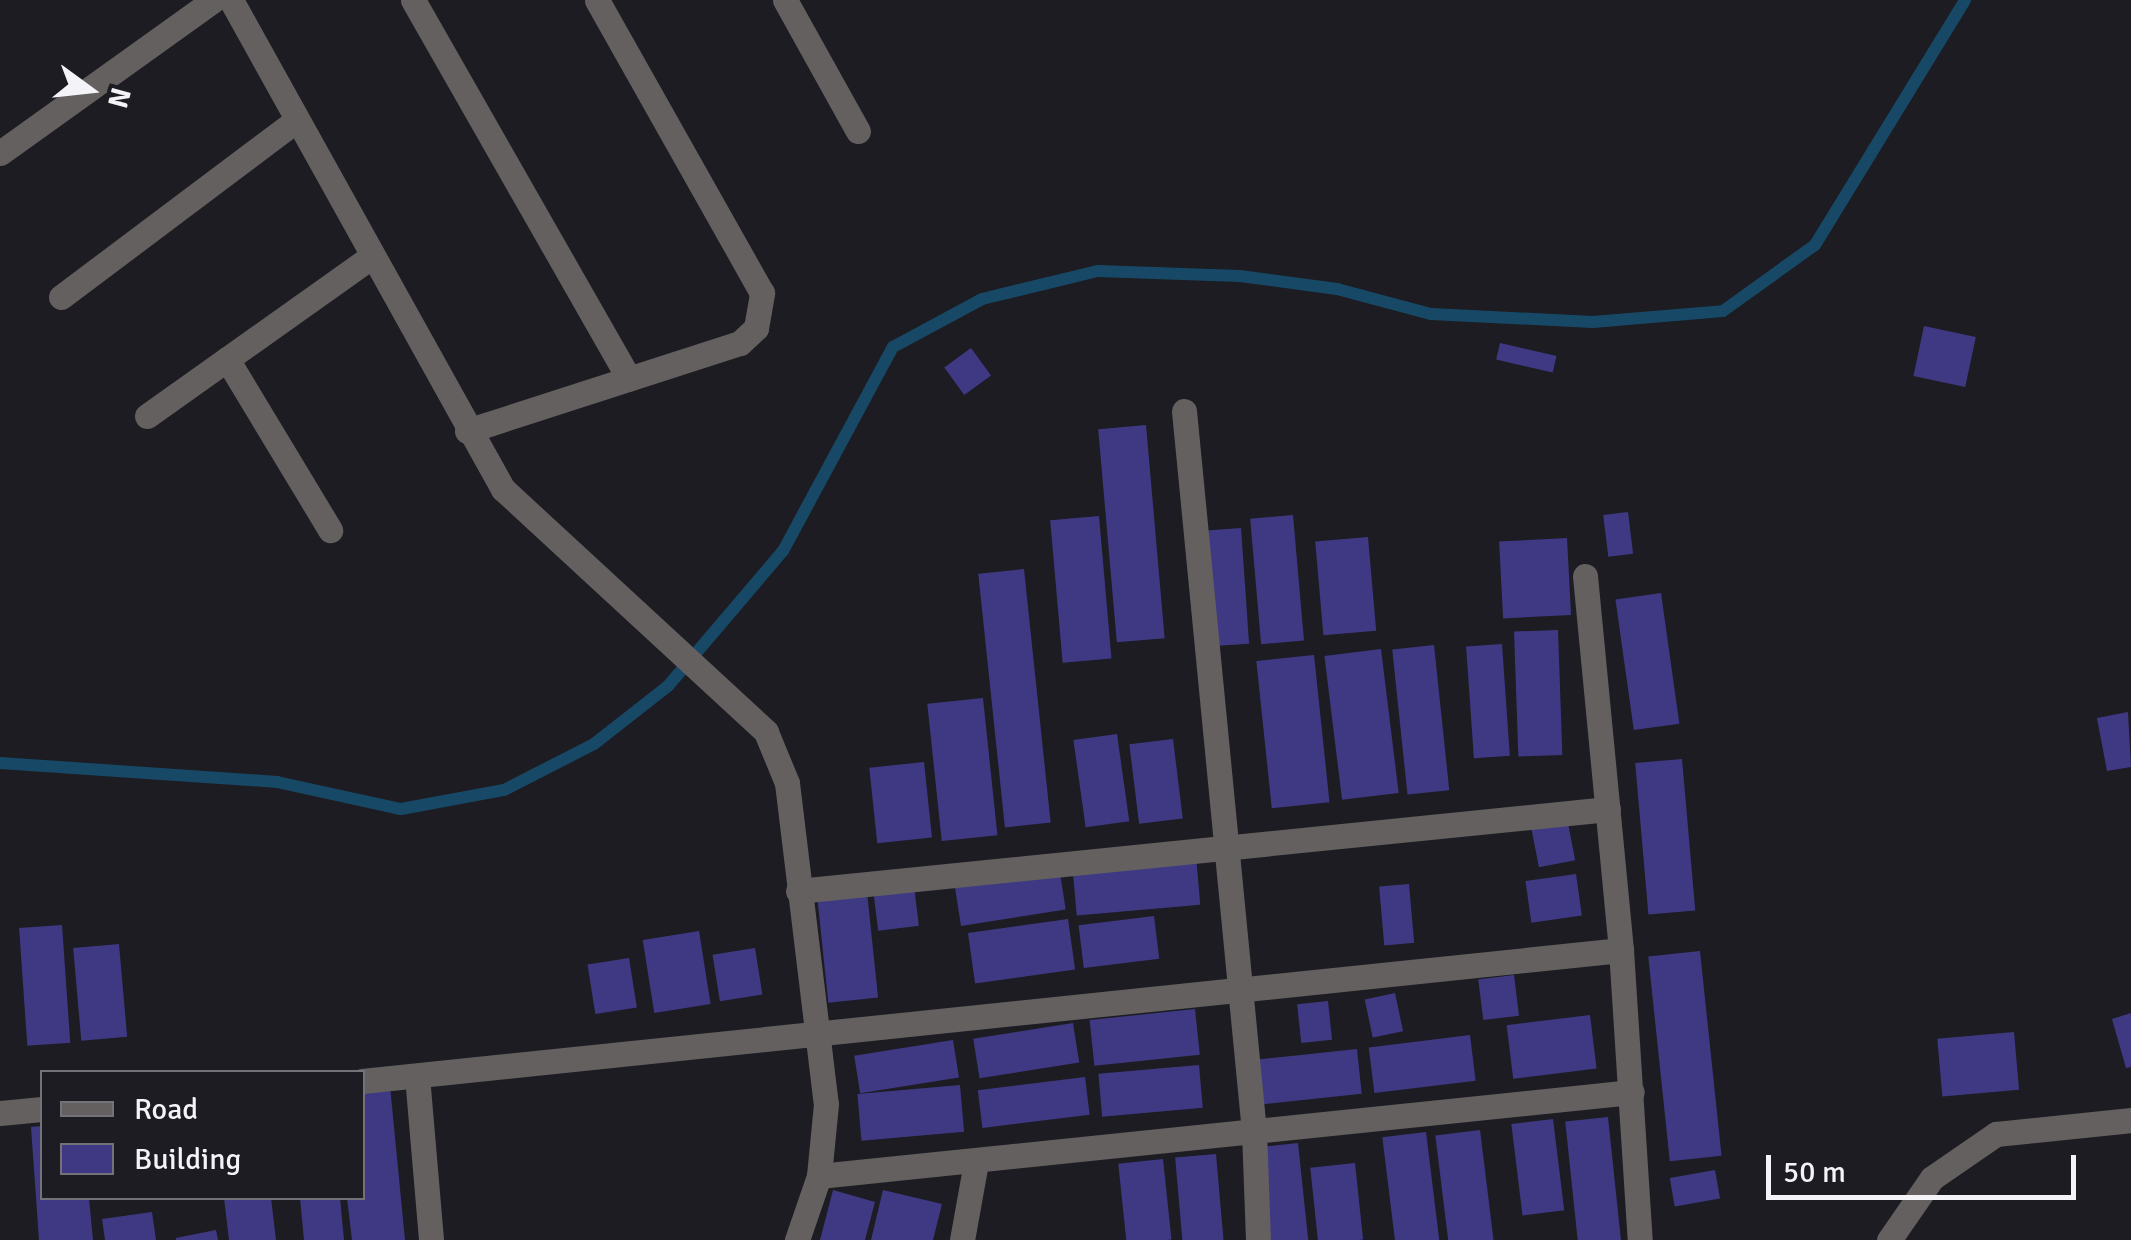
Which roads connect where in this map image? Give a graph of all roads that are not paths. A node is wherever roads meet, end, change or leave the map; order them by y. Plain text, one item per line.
1 (214, 0) edge
2 (231, 0) edge
3 (413, 0) edge
4 (596, 0) edge
5 (791, 2) edge
6 (297, 120) junction
7 (858, 131) dead end
8 (0, 154) edge
9 (371, 257) junction
10 (61, 297) dead end
11 (227, 359) junction
12 (629, 379) junction
13 (1184, 411) dead end
14 (147, 416) dead end
15 (467, 431) junction
16 (330, 530) dead end
17 (1586, 576) dead end
18 (1608, 809) junction
19 (1226, 848) junction
20 (798, 892) junction
21 (1622, 950) junction
22 (1239, 992) junction
23 (816, 1031) junction
24 (416, 1076) junction
25 (365, 1081) edge
26 (1632, 1092) junction
27 (40, 1109) edge
28 (0, 1113) edge
29 (2131, 1120) edge
30 (1254, 1131) junction
31 (976, 1162) junction
32 (819, 1176) junction
33 (430, 1240) edge
34 (797, 1240) edge
35 (962, 1240) edge
36 (1258, 1240) edge
37 (1640, 1240) edge
38 (1889, 1240) edge

1 - 8 street
2 - 6 street
3 - 12 street
4 - 12 street
5 - 7 street
6 - 9 street
6 - 10 street
9 - 11 street
9 - 15 street
11 - 14 street
11 - 16 street
12 - 15 street
13 - 19 street
15 - 20 street
17 - 18 street
18 - 19 street
18 - 21 street
19 - 20 street
19 - 22 street
20 - 23 street
21 - 22 street
21 - 26 street
22 - 23 street
22 - 30 street
23 - 24 street
23 - 32 street
24 - 25 street
24 - 33 street
26 - 30 street
26 - 37 street
27 - 28 street
29 - 38 street
30 - 31 street
30 - 36 street
31 - 32 street
31 - 35 street
32 - 34 street

